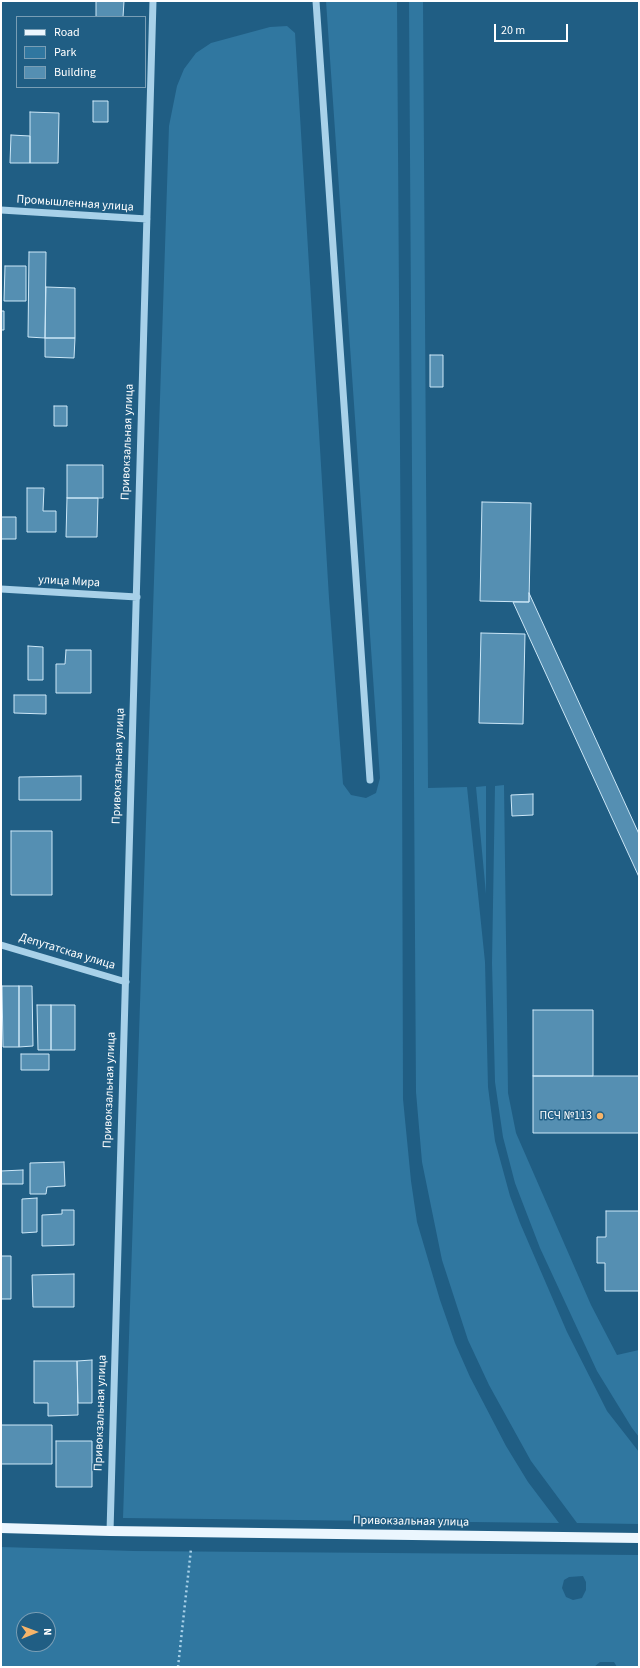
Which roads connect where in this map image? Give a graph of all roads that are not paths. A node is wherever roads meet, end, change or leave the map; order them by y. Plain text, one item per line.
1 (153, 1) edge
2 (316, 1) edge
3 (1, 210) edge
4 (147, 219) junction
5 (1, 589) edge
6 (137, 597) junction
7 (370, 780) dead end
8 (1, 945) edge
9 (126, 982) junction
10 (1, 1528) edge
11 (110, 1531) junction
12 (639, 1538) edge

1 - 4 street, Привокзальная улица
2 - 7 street
3 - 4 street, Промышленная улица
4 - 6 street, Привокзальная улица
5 - 6 street, улица Мира
6 - 9 street, Привокзальная улица
8 - 9 street, Депутатская улица
9 - 11 street, Привокзальная улица
10 - 11 main road, Привокзальная улица
11 - 12 main road, Привокзальная улица

